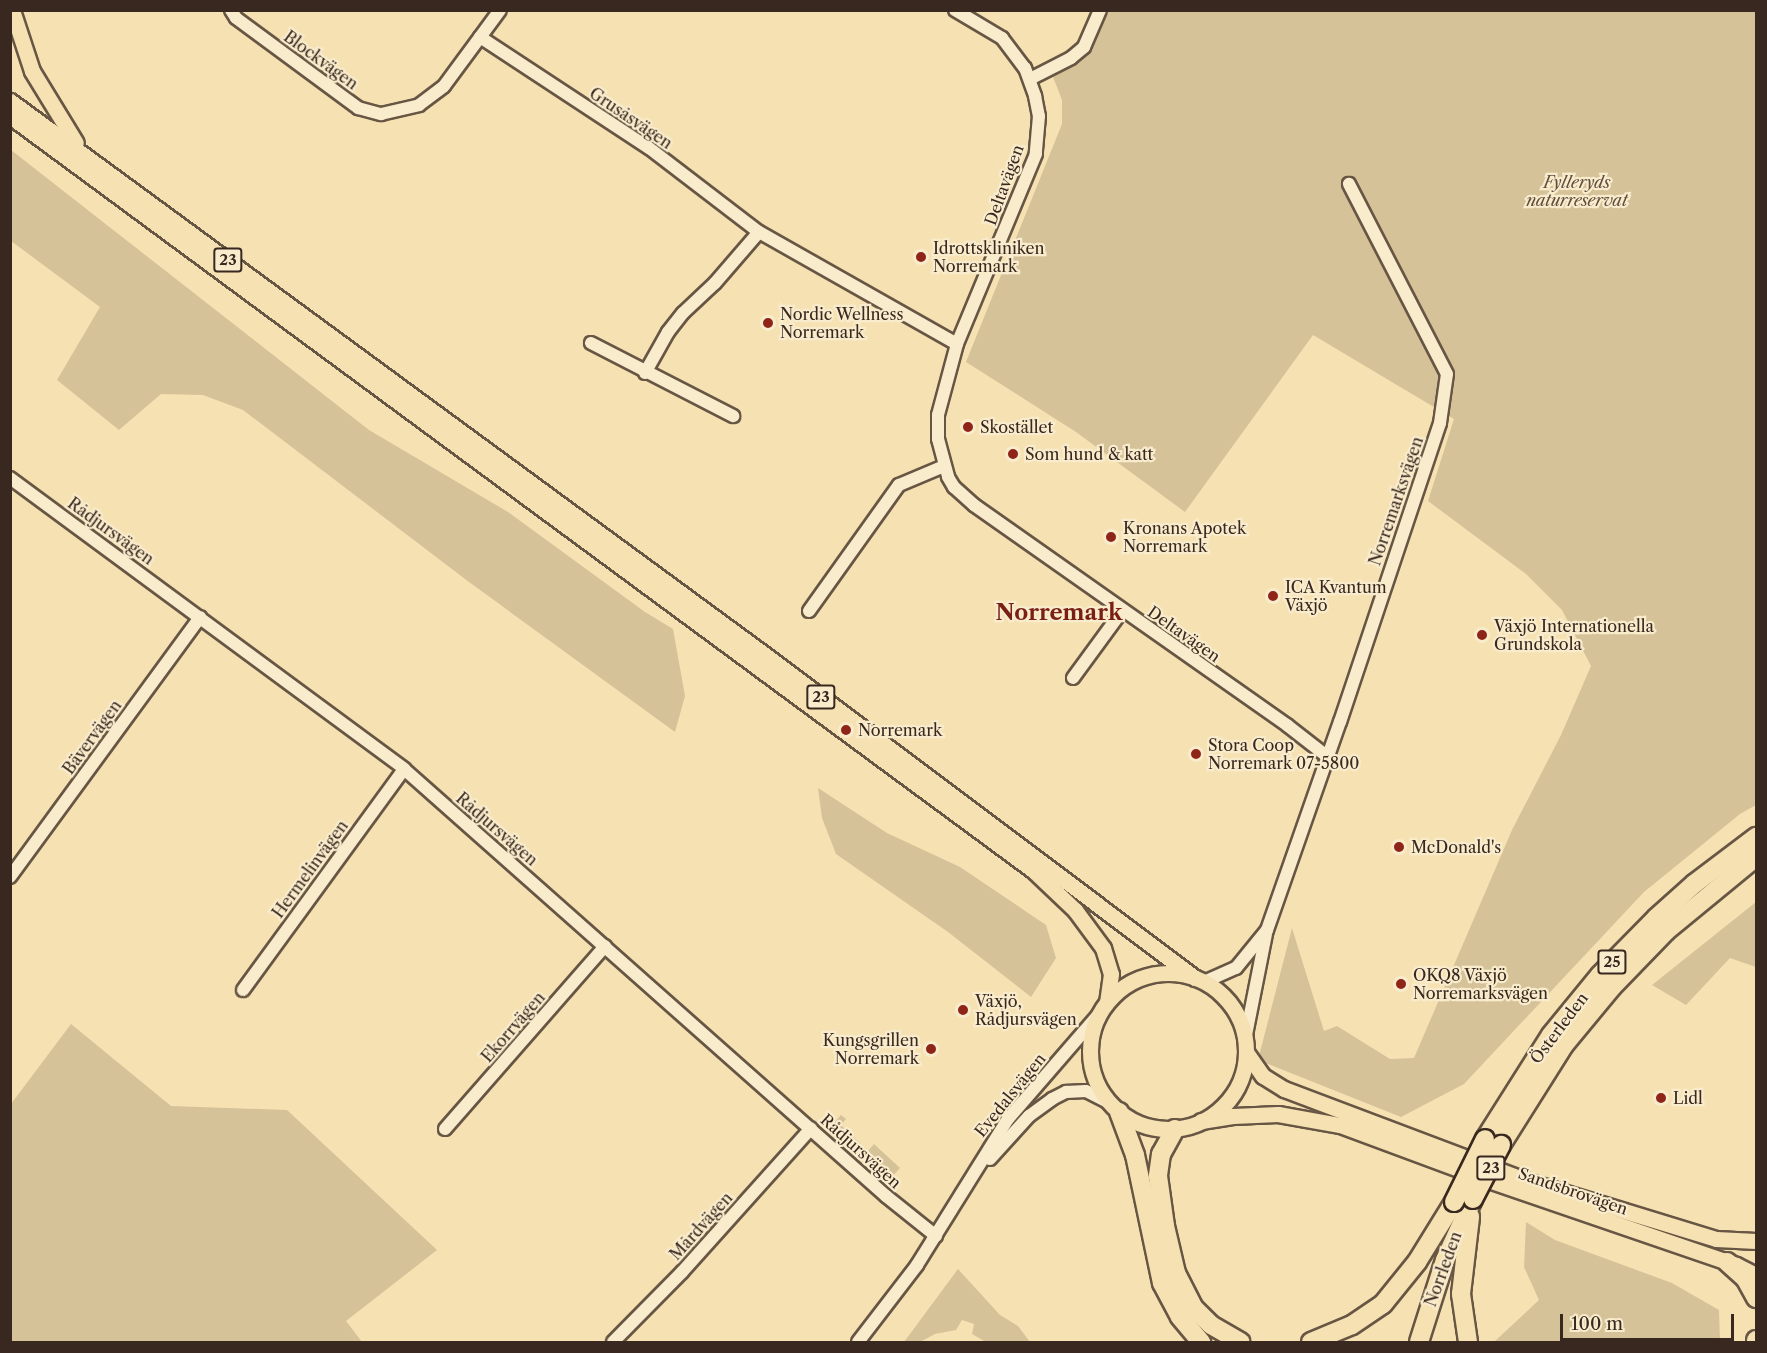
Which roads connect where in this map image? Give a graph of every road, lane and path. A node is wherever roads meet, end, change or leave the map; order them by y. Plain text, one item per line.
1 (12, 10) edge
2 (231, 10) edge
3 (500, 10) edge
4 (955, 10) edge
5 (1100, 10) edge
6 (480, 37) junction
7 (1030, 79) junction
8 (10, 101) edge
9 (10, 116) edge
10 (85, 155) junction
11 (1349, 184) dead end
12 (759, 232) junction
13 (591, 343) dead end
14 (957, 344) junction
15 (645, 373) junction
16 (733, 416) dead end
17 (944, 466) junction
18 (10, 478) edge
19 (809, 611) dead end
20 (1122, 611) junction
21 (200, 617) junction
22 (1073, 678) dead end
23 (1328, 757) junction
24 (404, 769) junction
25 (1756, 837) edge
26 (1756, 857) edge
27 (10, 877) edge
28 (1267, 930) junction
29 (605, 946) junction
30 (1200, 980) junction
31 (243, 990) dead end
32 (1103, 1008) junction
33 (1245, 1046) junction
34 (1115, 1107) junction
35 (1202, 1121) junction
36 (811, 1128) junction
37 (445, 1129) dead end
38 (1175, 1129) junction
39 (1493, 1142) junction
40 (1473, 1199) junction
41 (1454, 1202) junction
42 (957, 1203) junction
43 (936, 1236) junction
44 (1756, 1241) edge
45 (1727, 1262) junction
46 (1756, 1275) edge
47 (1756, 1298) edge
48 (613, 1342) edge
49 (858, 1342) edge
50 (1201, 1342) edge
51 (1241, 1342) edge
52 (1311, 1342) edge
53 (1408, 1342) edge
54 (1419, 1342) edge
55 (1468, 1342) edge

1 - 10 main road
2 - 6 street, Blockvägen
3 - 6 street, Blockvägen
4 - 7 street, Deltavägen
5 - 7 street
6 - 12 street, Grusåsvägen
7 - 14 street, Deltavägen
8 - 10 main road, 23
9 - 32 main road, 23
10 - 30 main road, 23
11 - 23 street, Norremarksvägen
12 - 14 street, Grusåsvägen
12 - 15 street
13 - 15 street
14 - 17 street, Deltavägen
15 - 16 street
17 - 19 street
17 - 20 street, Deltavägen
18 - 21 street, Rådjursvägen
20 - 22 street
20 - 23 street, Deltavägen
21 - 24 street, Rådjursvägen
21 - 27 street, Bävervägen
23 - 28 street, Norremarksvägen
24 - 29 street, Rådjursvägen
24 - 31 street, Hermelinvägen
25 - 39 highway, Österleden / 25
26 - 39 highway, Österleden / 25
28 - 30 street, Norremarksvägen
28 - 33 street
29 - 36 street, Rådjursvägen
29 - 37 street, Ekorrvägen
30 - 32 main road
30 - 33 main road, 23
32 - 34 main road, 23
32 - 42 street, Evedalsvägen
33 - 35 main road
33 - 44 main road, Sandsbrovägen / 23
34 - 38 main road
34 - 42 street, Evedalsvägen
34 - 50 highway, 23
35 - 38 main road
35 - 45 main road, Sandsbrovägen
36 - 43 street, Rådjursvägen
36 - 48 street, Mårdvägen
38 - 51 highway
39 - 40 highway, Österleden / 25, bridge
39 - 41 highway, Österleden / 25, bridge
40 - 54 highway, Norrleden / 25
40 - 55 highway
41 - 52 highway
41 - 53 highway, Norrleden / 25
42 - 43 street, Evedalsvägen
43 - 49 street, Evedalsvägen
45 - 46 main road, Sandsbrovägen
45 - 47 highway

